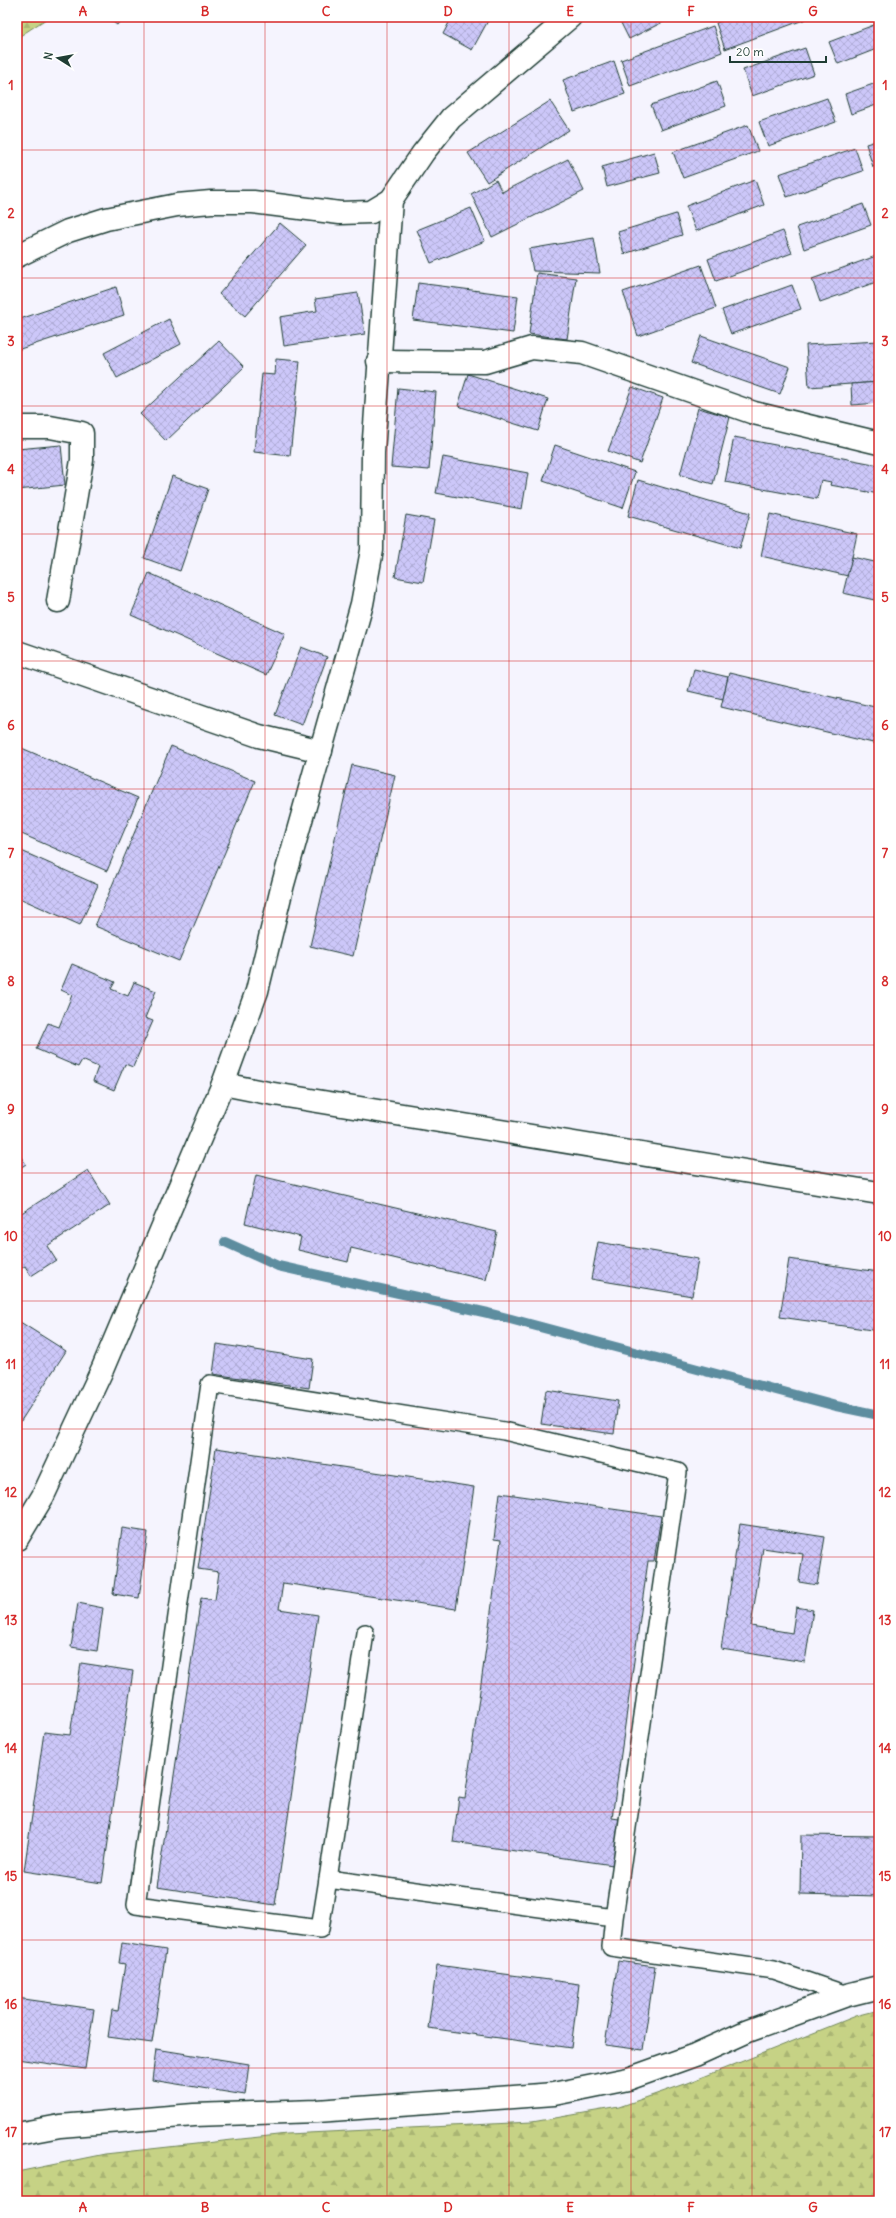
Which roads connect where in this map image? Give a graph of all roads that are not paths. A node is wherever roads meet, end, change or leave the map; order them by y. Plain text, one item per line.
1 (570, 17) edge
2 (391, 200) junction
3 (68, 231) junction
4 (17, 240) edge
5 (17, 256) edge
6 (378, 361) junction
7 (17, 427) edge
8 (879, 443) edge
9 (58, 601) dead end
10 (17, 652) edge
11 (321, 751) junction
12 (223, 1084) junction
13 (879, 1193) edge
14 (17, 1539) edge
15 (365, 1634) dead end
16 (328, 1879) junction
17 (614, 1918) junction
18 (879, 1987) edge
19 (847, 1995) junction
20 (17, 2134) edge

1 - 2 street
2 - 3 street
2 - 6 street
3 - 4 street
3 - 5 street
6 - 8 street
6 - 11 street
7 - 9 street
10 - 11 street
11 - 12 street
12 - 13 street
12 - 14 street
15 - 16 lane
16 - 17 lane
16 - 17 lane
17 - 19 lane
18 - 19 street
19 - 20 street

